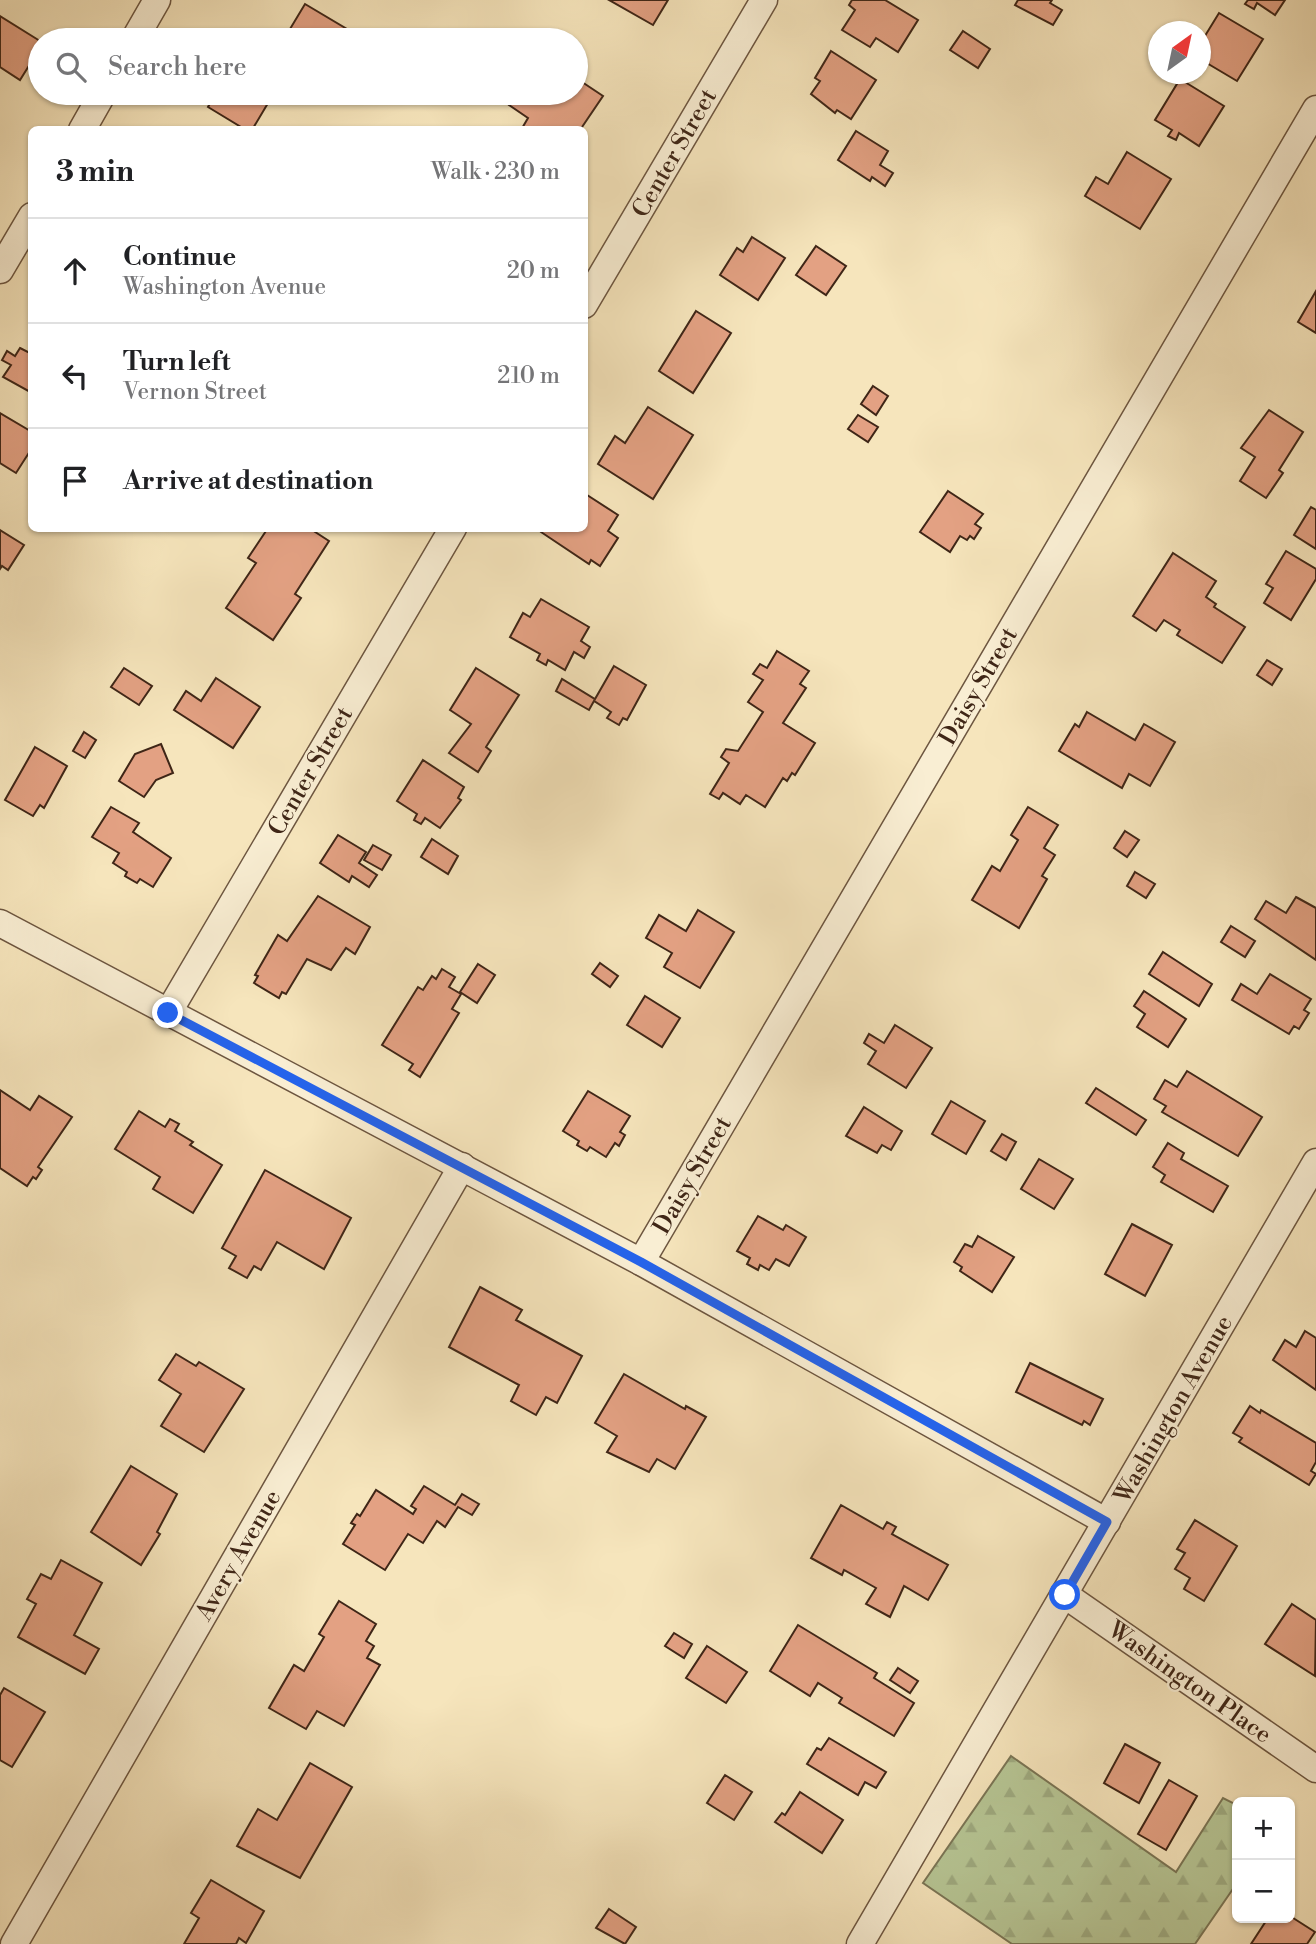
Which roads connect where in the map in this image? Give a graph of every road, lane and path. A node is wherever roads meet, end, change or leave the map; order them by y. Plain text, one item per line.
1 (157, 0) edge
2 (764, 0) edge
3 (141, 28) edge
4 (96, 105) edge
5 (1316, 109) edge
6 (84, 126) edge
7 (28, 223) edge
8 (0, 270) edge
9 (588, 298) edge
10 (451, 532) edge
11 (0, 923) edge
12 (168, 1013) junction
13 (1316, 1163) edge
14 (462, 1166) junction
15 (641, 1262) junction
16 (1107, 1522) junction
17 (1065, 1595) junction
18 (1316, 1769) edge
19 (14, 1944) edge
20 (860, 1944) edge

1 - 3 street
2 - 9 street, Center Street
4 - 6 street
5 - 15 street, Daisy Street
7 - 8 street
10 - 12 street, Center Street
11 - 12 street
12 - 14 street
13 - 16 street, Washington Avenue
14 - 15 street
14 - 19 street, Avery Avenue
15 - 16 street
16 - 17 street, Washington Avenue
17 - 18 street, Washington Place
17 - 20 street, Washington Avenue

